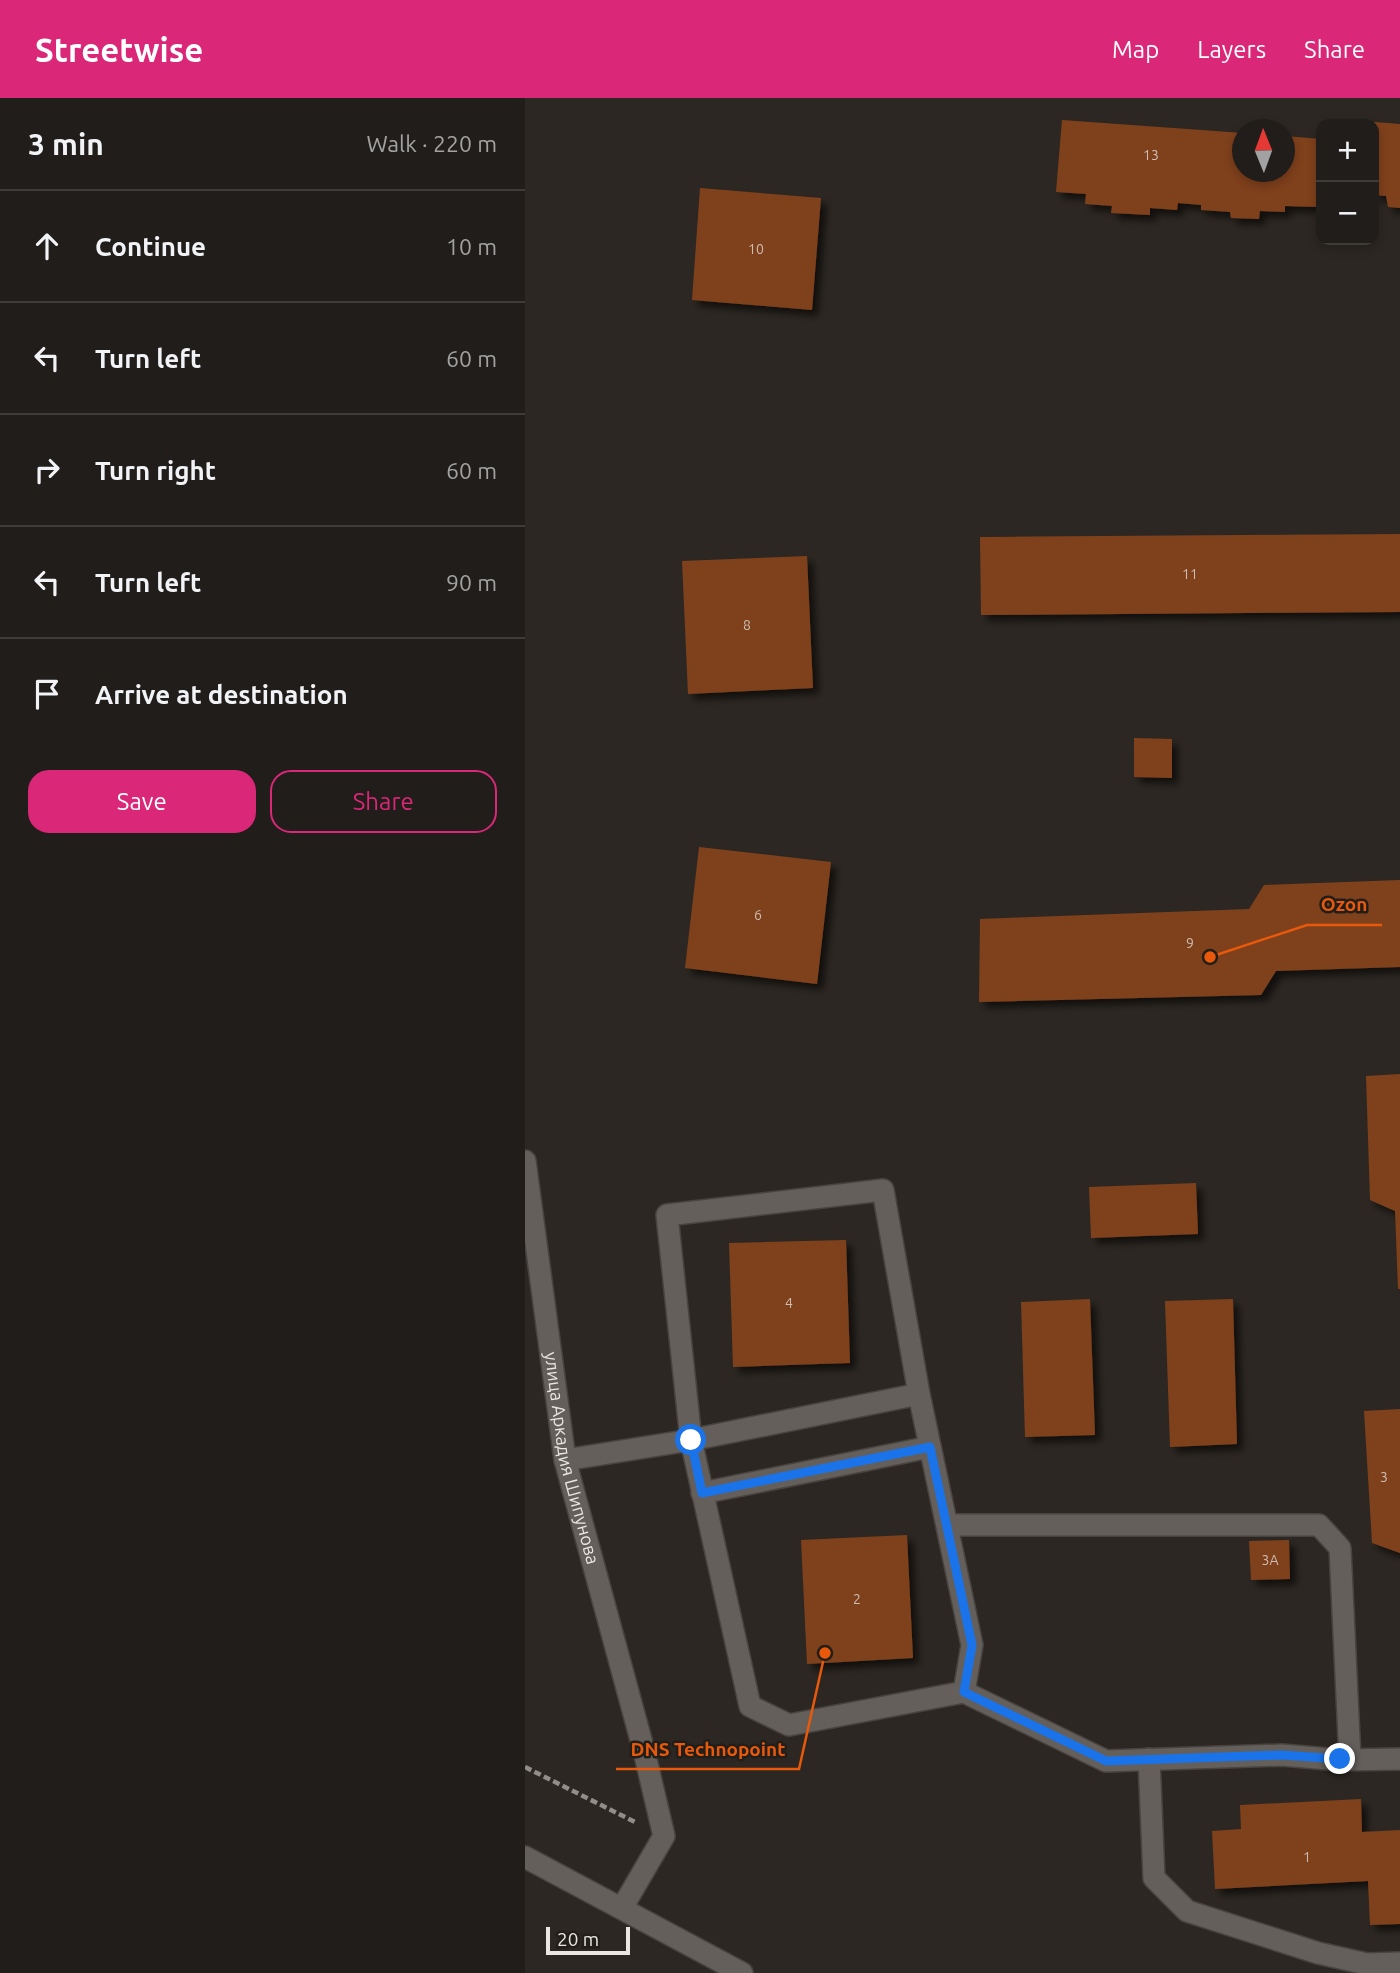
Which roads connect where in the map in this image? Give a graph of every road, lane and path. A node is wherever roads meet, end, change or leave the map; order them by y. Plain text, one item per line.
1 (525, 1161) edge
2 (919, 1394) junction
3 (691, 1440) junction
4 (930, 1447) junction
5 (565, 1460) junction
6 (702, 1493) junction
7 (947, 1525) junction
8 (964, 1692) junction
9 (1149, 1759) junction
10 (1350, 1759) junction
11 (1400, 1759) edge
12 (525, 1767) edge
13 (664, 1836) junction
14 (525, 1857) edge
15 (622, 1908) junction
16 (1400, 1964) edge
17 (742, 1973) edge

1 - 5 street, улица Аркадия Шипунова
2 - 3 street
2 - 3 street
2 - 4 street
3 - 5 street
3 - 6 street
4 - 6 street
4 - 7 street
5 - 13 street, улица Аркадия Шипунова
6 - 8 street
7 - 8 street
7 - 10 street
8 - 9 street
9 - 10 street
9 - 16 street
10 - 11 street
12 - 13 path
13 - 15 street
14 - 15 street
15 - 17 street

